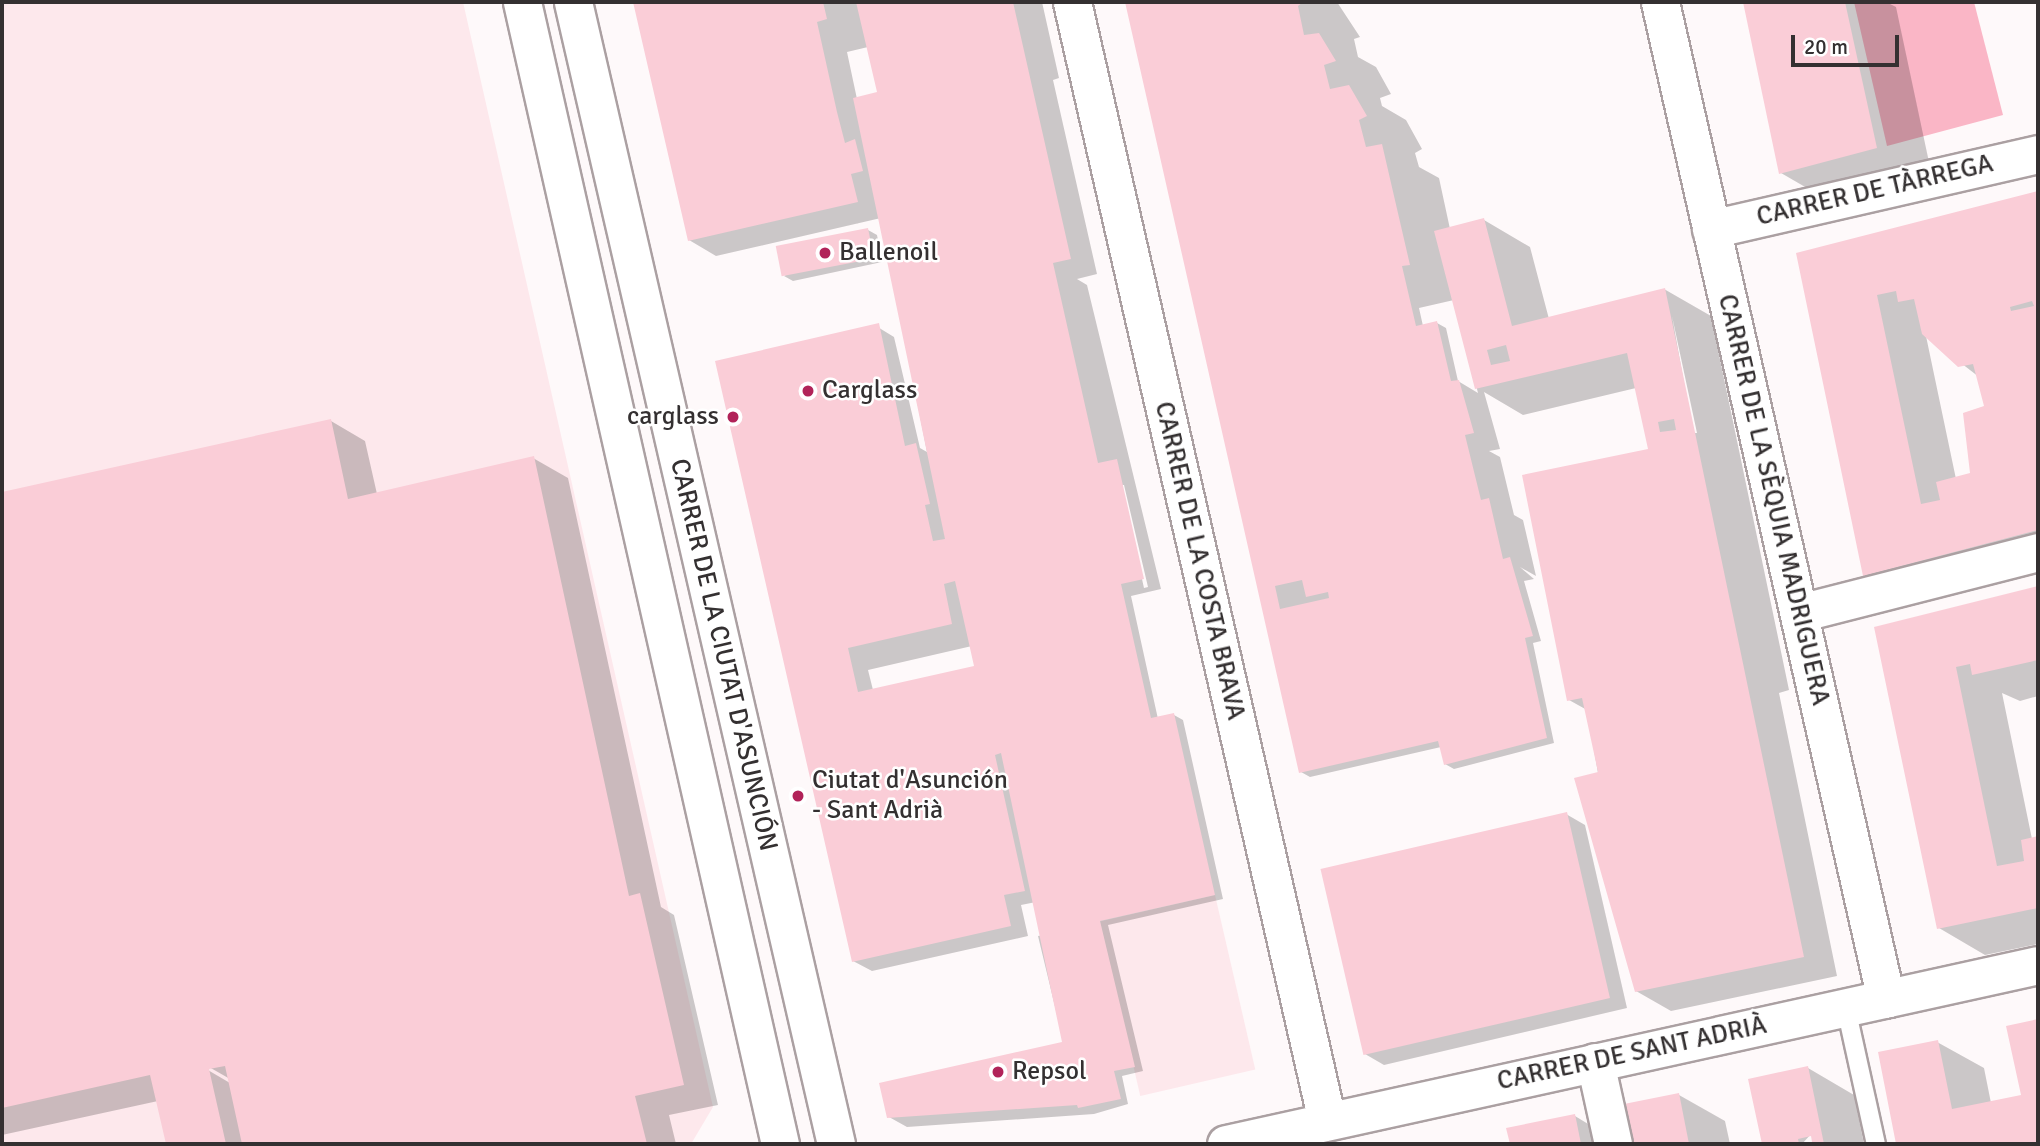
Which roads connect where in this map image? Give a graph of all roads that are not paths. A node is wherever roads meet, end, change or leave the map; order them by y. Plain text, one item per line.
1 (522, 2) edge
2 (573, 2) edge
3 (1072, 2) edge
4 (1660, 2) edge
5 (2038, 153) edge
6 (1711, 229) junction
7 (2038, 552) edge
8 (1799, 613) junction
9 (2038, 965) edge
10 (1886, 999) junction
11 (1846, 1008) junction
12 (1595, 1062) junction
13 (1327, 1121) junction
14 (780, 1144) edge
15 (836, 1144) edge
16 (1226, 1144) edge
17 (1612, 1144) edge
18 (1876, 1144) edge

1 - 14 street, CARRER DE LA CIUTAT D'ASUNCIÓN
2 - 15 street, CARRER DE LA CIUTAT D'ASUNCIÓN
3 - 13 street, CARRER DE LA COSTA BRAVA
4 - 6 street, CARRER DE LA SÈQUIA MADRIGUERA
5 - 6 street, CARRER DE TÀRREGA
6 - 8 street, CARRER DE LA SÈQUIA MADRIGUERA
7 - 8 street
8 - 10 street, CARRER DE LA SÈQUIA MADRIGUERA
9 - 10 street, CARRER DE SANT ADRIÀ
10 - 11 street, CARRER DE SANT ADRIÀ
11 - 12 street, CARRER DE SANT ADRIÀ
11 - 18 lane
12 - 13 street, CARRER DE SANT ADRIÀ
12 - 17 street
13 - 16 street, CARRER DE SANT ADRIÀ

